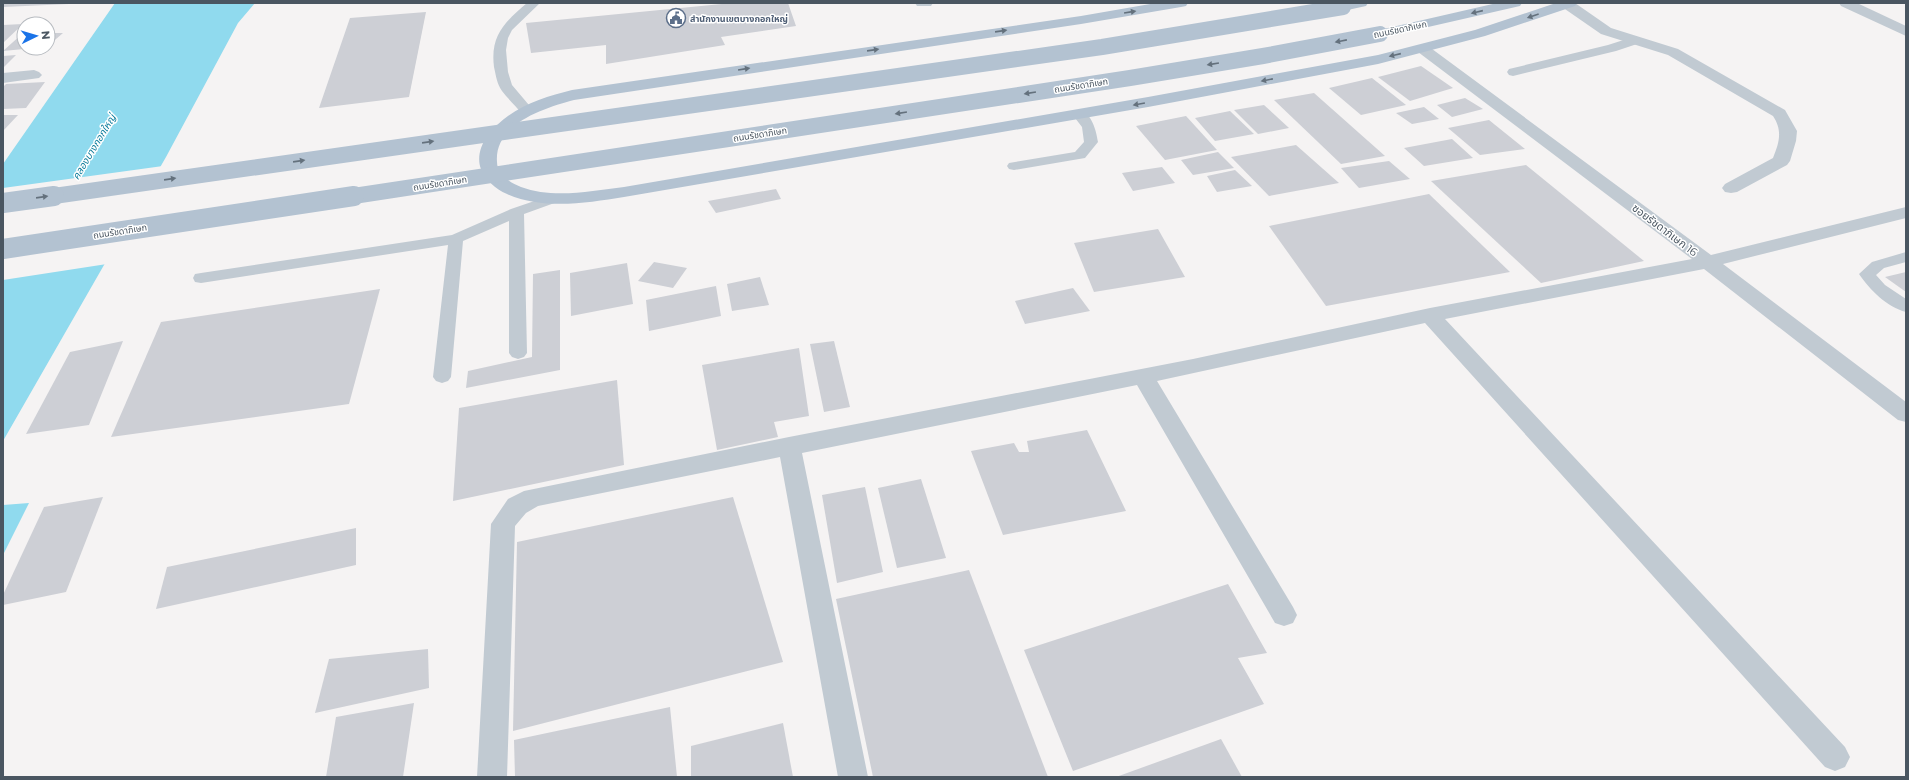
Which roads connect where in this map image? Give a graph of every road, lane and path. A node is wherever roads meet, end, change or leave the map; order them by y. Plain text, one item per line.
1 (534, 3) edge
2 (926, 3) edge
3 (1181, 3) edge
4 (1361, 3) edge
5 (1515, 3) edge
6 (1846, 3) edge
7 (922, 4) edge
8 (1569, 4) edge
9 (1149, 6) edge
10 (1906, 32) edge
11 (1636, 40) junction
12 (1423, 48) junction
13 (1514, 72) dead end
14 (34, 76) dead end
15 (3, 78) edge
16 (527, 111) junction
17 (1079, 114) junction
18 (1014, 166) dead end
19 (1731, 188) dead end
20 (556, 198) junction
21 (3, 203) edge
22 (516, 212) junction
23 (1906, 212) edge
24 (456, 239) junction
25 (3, 249) edge
26 (1906, 258) edge
27 (1708, 262) junction
28 (201, 278) dead end
29 (1906, 307) edge
30 (1430, 316) junction
31 (518, 353) dead end
32 (1143, 376) junction
33 (442, 377) dead end
34 (1906, 414) edge
35 (789, 446) junction
36 (1284, 615) dead end
37 (1835, 757) dead end
38 (492, 777) edge
39 (853, 777) edge

1 - 16 lane
2 - 7 street
3 - 9 main road
21 -> 4 main road, bridge
5 -> 25 main road, ถนนรัชดาภิเษก, bridge
6 - 10 street
8 - 11 street
8 -> 12 main road
16 -> 9 main road
11 - 13 lane
11 - 19 street
12 -> 17 main road
12 - 27 street, ซอยรัชดาภิเษก 16
14 - 15 street
16 - 20 main road
17 - 18 lane
17 - 20 main road
20 - 22 lane
22 - 24 lane
22 - 31 lane
23 - 27 street
24 - 28 lane
24 - 33 lane
26 - 29 lane
27 - 30 street
27 - 34 street, ซอยรัชดาภิเษก 16
30 - 32 street
30 - 37 street
32 - 35 street
32 - 36 street
35 - 38 street
35 - 39 street

